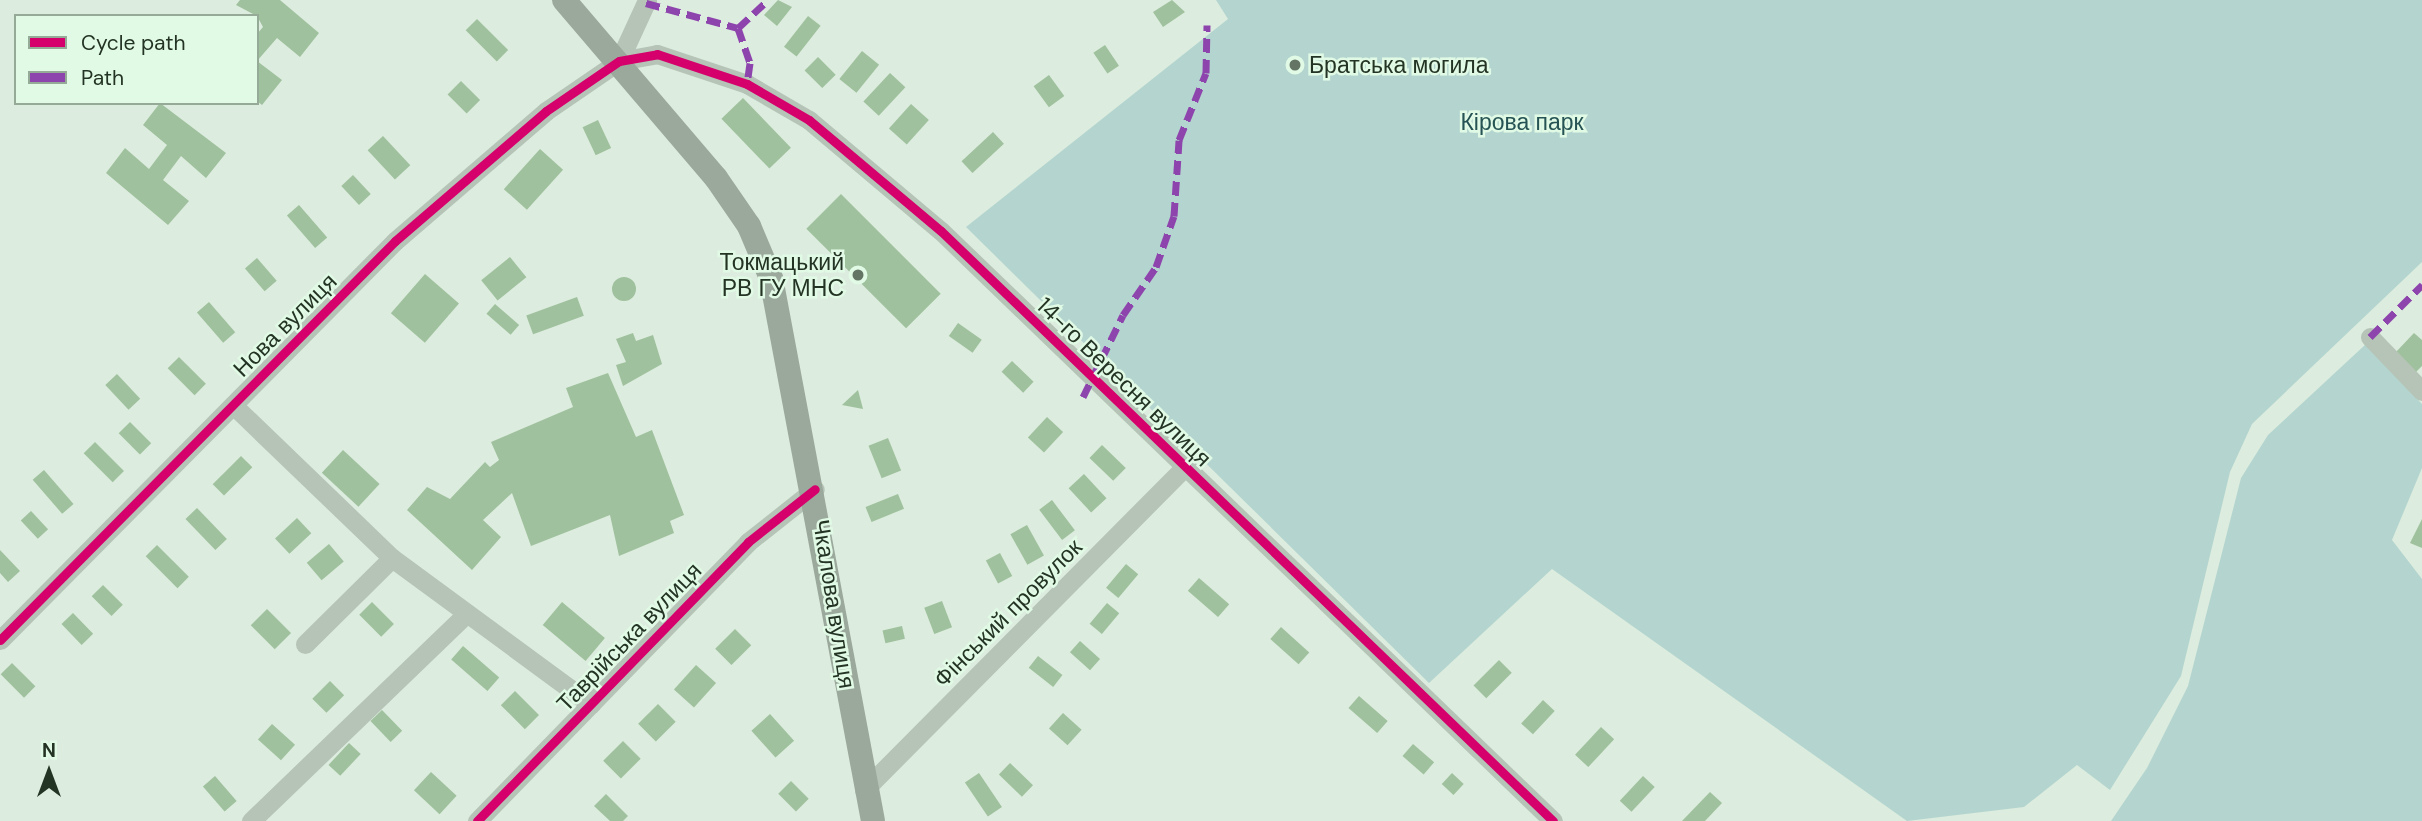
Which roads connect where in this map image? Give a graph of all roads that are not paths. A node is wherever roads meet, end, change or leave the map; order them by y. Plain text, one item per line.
1 (564, 0) edge
2 (647, 0) edge
3 (619, 61) junction
4 (2370, 337) dead end
5 (2422, 391) edge
6 (233, 405) junction
7 (1184, 468) junction
8 (815, 489) junction
9 (392, 558) junction
10 (464, 616) junction
11 (0, 640) edge
12 (305, 644) dead end
13 (591, 704) junction
14 (864, 790) junction
15 (251, 821) edge
16 (477, 821) edge
17 (873, 821) edge
18 (1553, 821) edge

1 - 3 main road
2 - 3 street
3 - 6 street, Нова вулиця
3 - 7 street, 14-го Вересня вулиця
3 - 8 main road, Чкалова вулиця
4 - 5 street
6 - 9 street
6 - 11 street, Нова вулиця
7 - 14 street, Фінський провулок
7 - 18 street, 14-го Вересня вулиця
8 - 13 street, Таврійська вулиця
8 - 14 main road, Чкалова вулиця
9 - 10 street
9 - 12 street
10 - 13 street
10 - 15 street
13 - 16 street, Таврійська вулиця
14 - 17 main road, Чкалова вулиця

